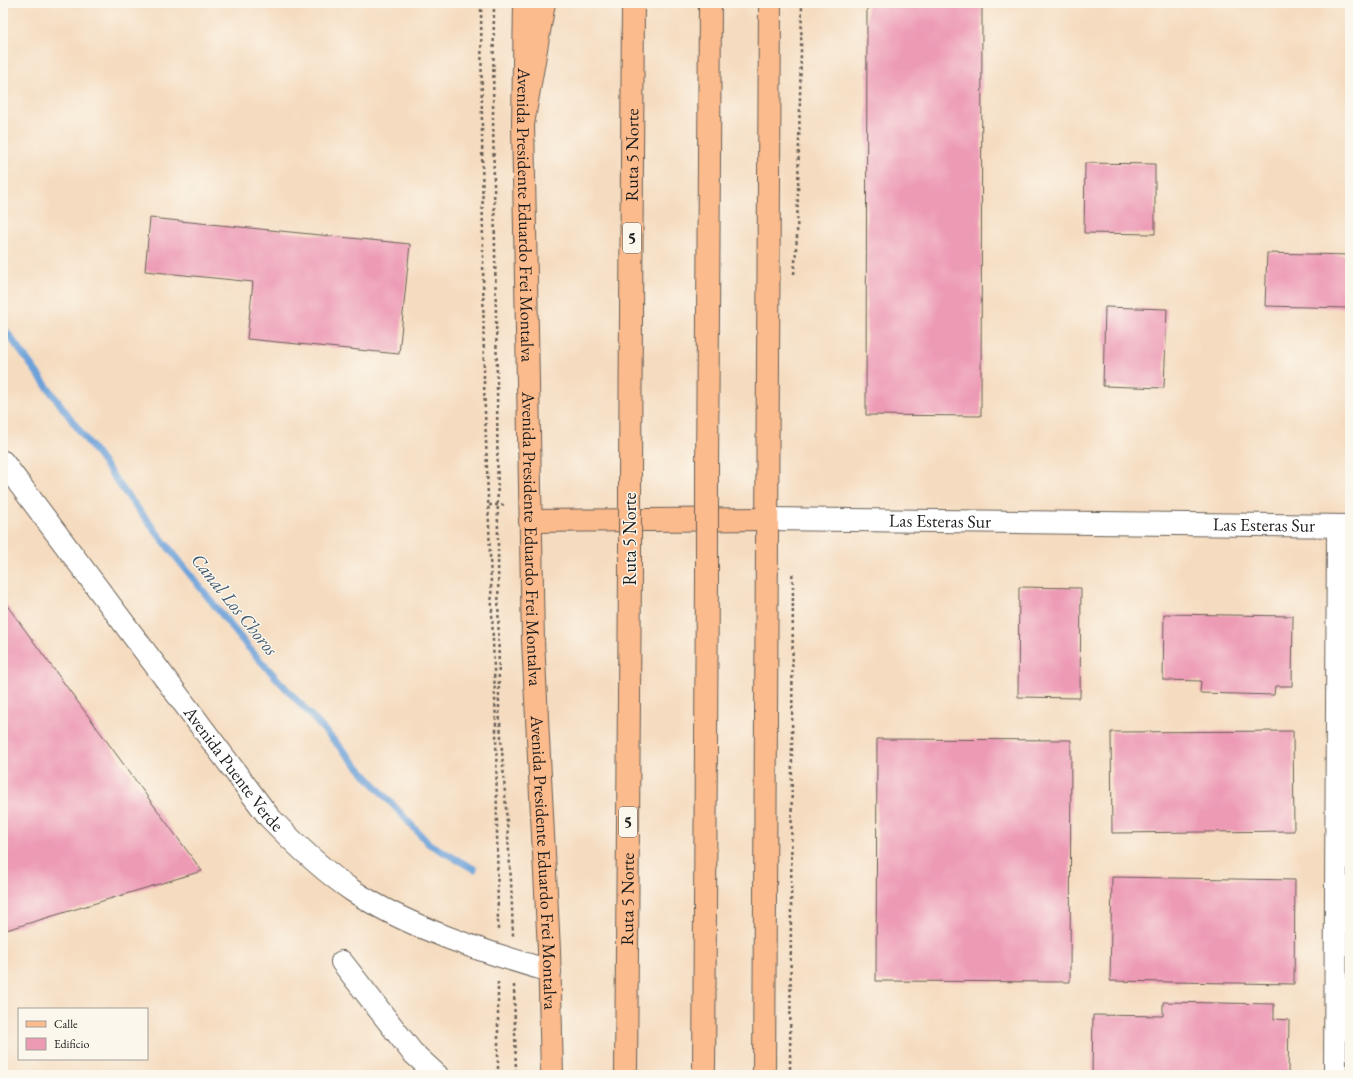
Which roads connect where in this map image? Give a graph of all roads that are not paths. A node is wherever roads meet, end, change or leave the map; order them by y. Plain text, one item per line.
1 (525, 3) edge
2 (544, 3) edge
3 (633, 3) edge
4 (710, 3) edge
5 (770, 3) edge
6 (523, 124) junction
7 (3, 462) edge
8 (766, 519) junction
9 (530, 522) junction
10 (1344, 526) edge
11 (342, 962) dead end
12 (550, 971) junction
13 (437, 1075) edge
14 (552, 1075) edge
15 (626, 1075) edge
16 (704, 1075) edge
17 (764, 1075) edge
18 (1335, 1075) edge

1 - 6 main road, Avenida Presidente Eduardo Frei Montalva
2 - 6 main road
3 - 15 main road, Ruta 5 Norte / 5, bridge
4 - 16 main road, bridge
5 - 8 main road
6 - 9 main road, Avenida Presidente Eduardo Frei Montalva
7 - 12 street, Avenida Puente Verde
8 - 9 main road, Las Esteras Sur
8 - 10 street, Las Esteras Sur
8 - 17 main road
9 - 12 main road, Avenida Presidente Eduardo Frei Montalva
10 - 18 street
11 - 13 street
12 - 14 main road, Avenida Presidente Eduardo Frei Montalva

